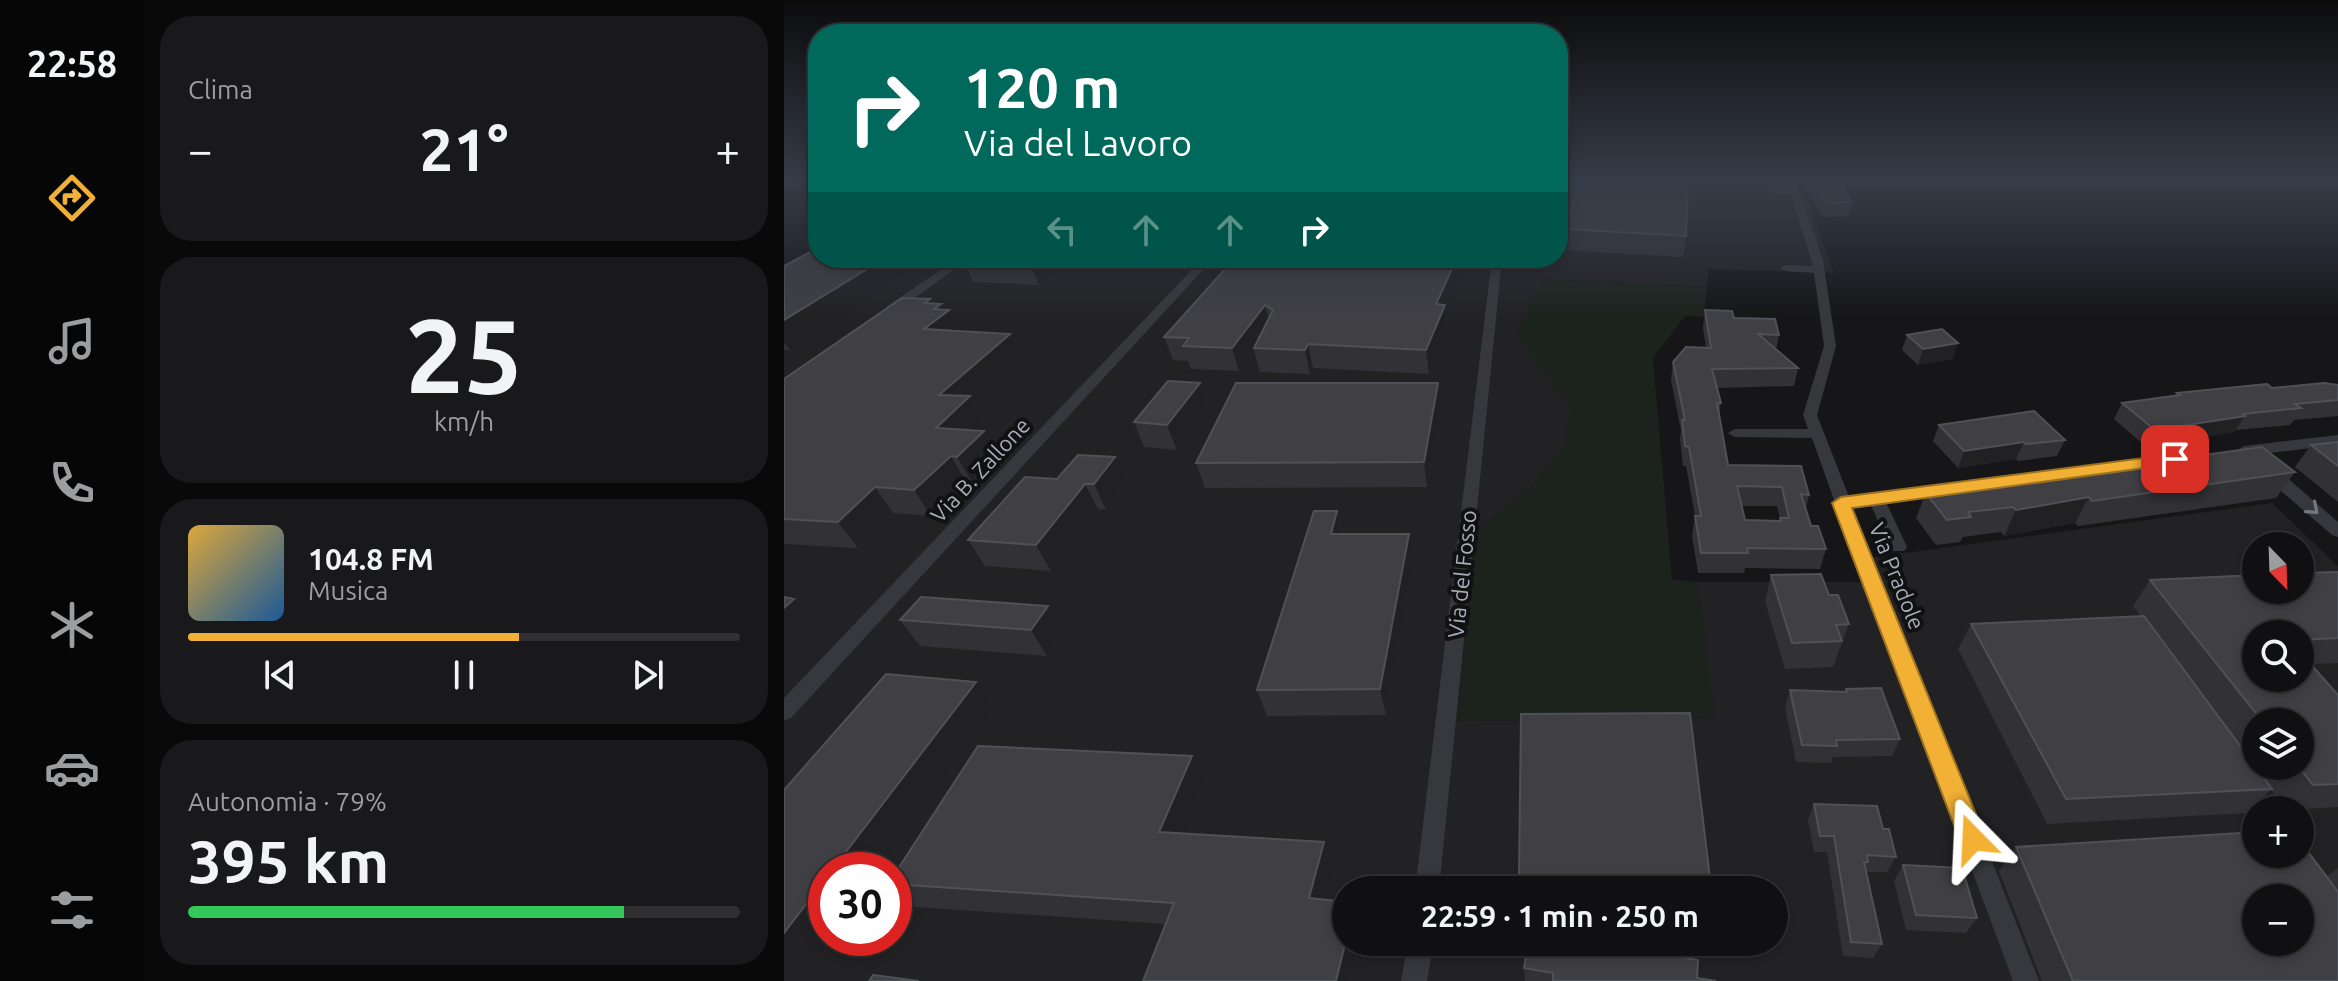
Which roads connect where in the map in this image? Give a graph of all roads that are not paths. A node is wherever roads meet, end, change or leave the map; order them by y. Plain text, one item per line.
1 (1806, 227) edge
2 (951, 268) edge
3 (1200, 268) edge
4 (1496, 268) edge
5 (1786, 268) dead end
6 (1820, 270) junction
7 (874, 321) edge
8 (1735, 433) dead end
9 (1816, 434) junction
10 (2338, 440) edge
11 (2127, 466) edge
12 (1876, 498) junction
13 (1841, 503) junction
14 (2338, 531) edge
15 (1898, 547) dead end
16 (784, 712) edge
17 (1429, 876) edge
18 (1418, 956) edge
19 (1414, 981) edge
20 (2026, 981) edge

1 - 6 street, Via Pradole
2 - 7 street
3 - 16 street, Via B. Zallone
4 - 17 street, Via del Fosso
5 - 6 street
6 - 9 street, Via Pradole
8 - 9 street
9 - 13 street, Via Pradole
10 -> 14 street
11 - 12 street
12 - 13 street
12 - 15 street
13 - 20 street, Via Pradole
18 - 19 street

